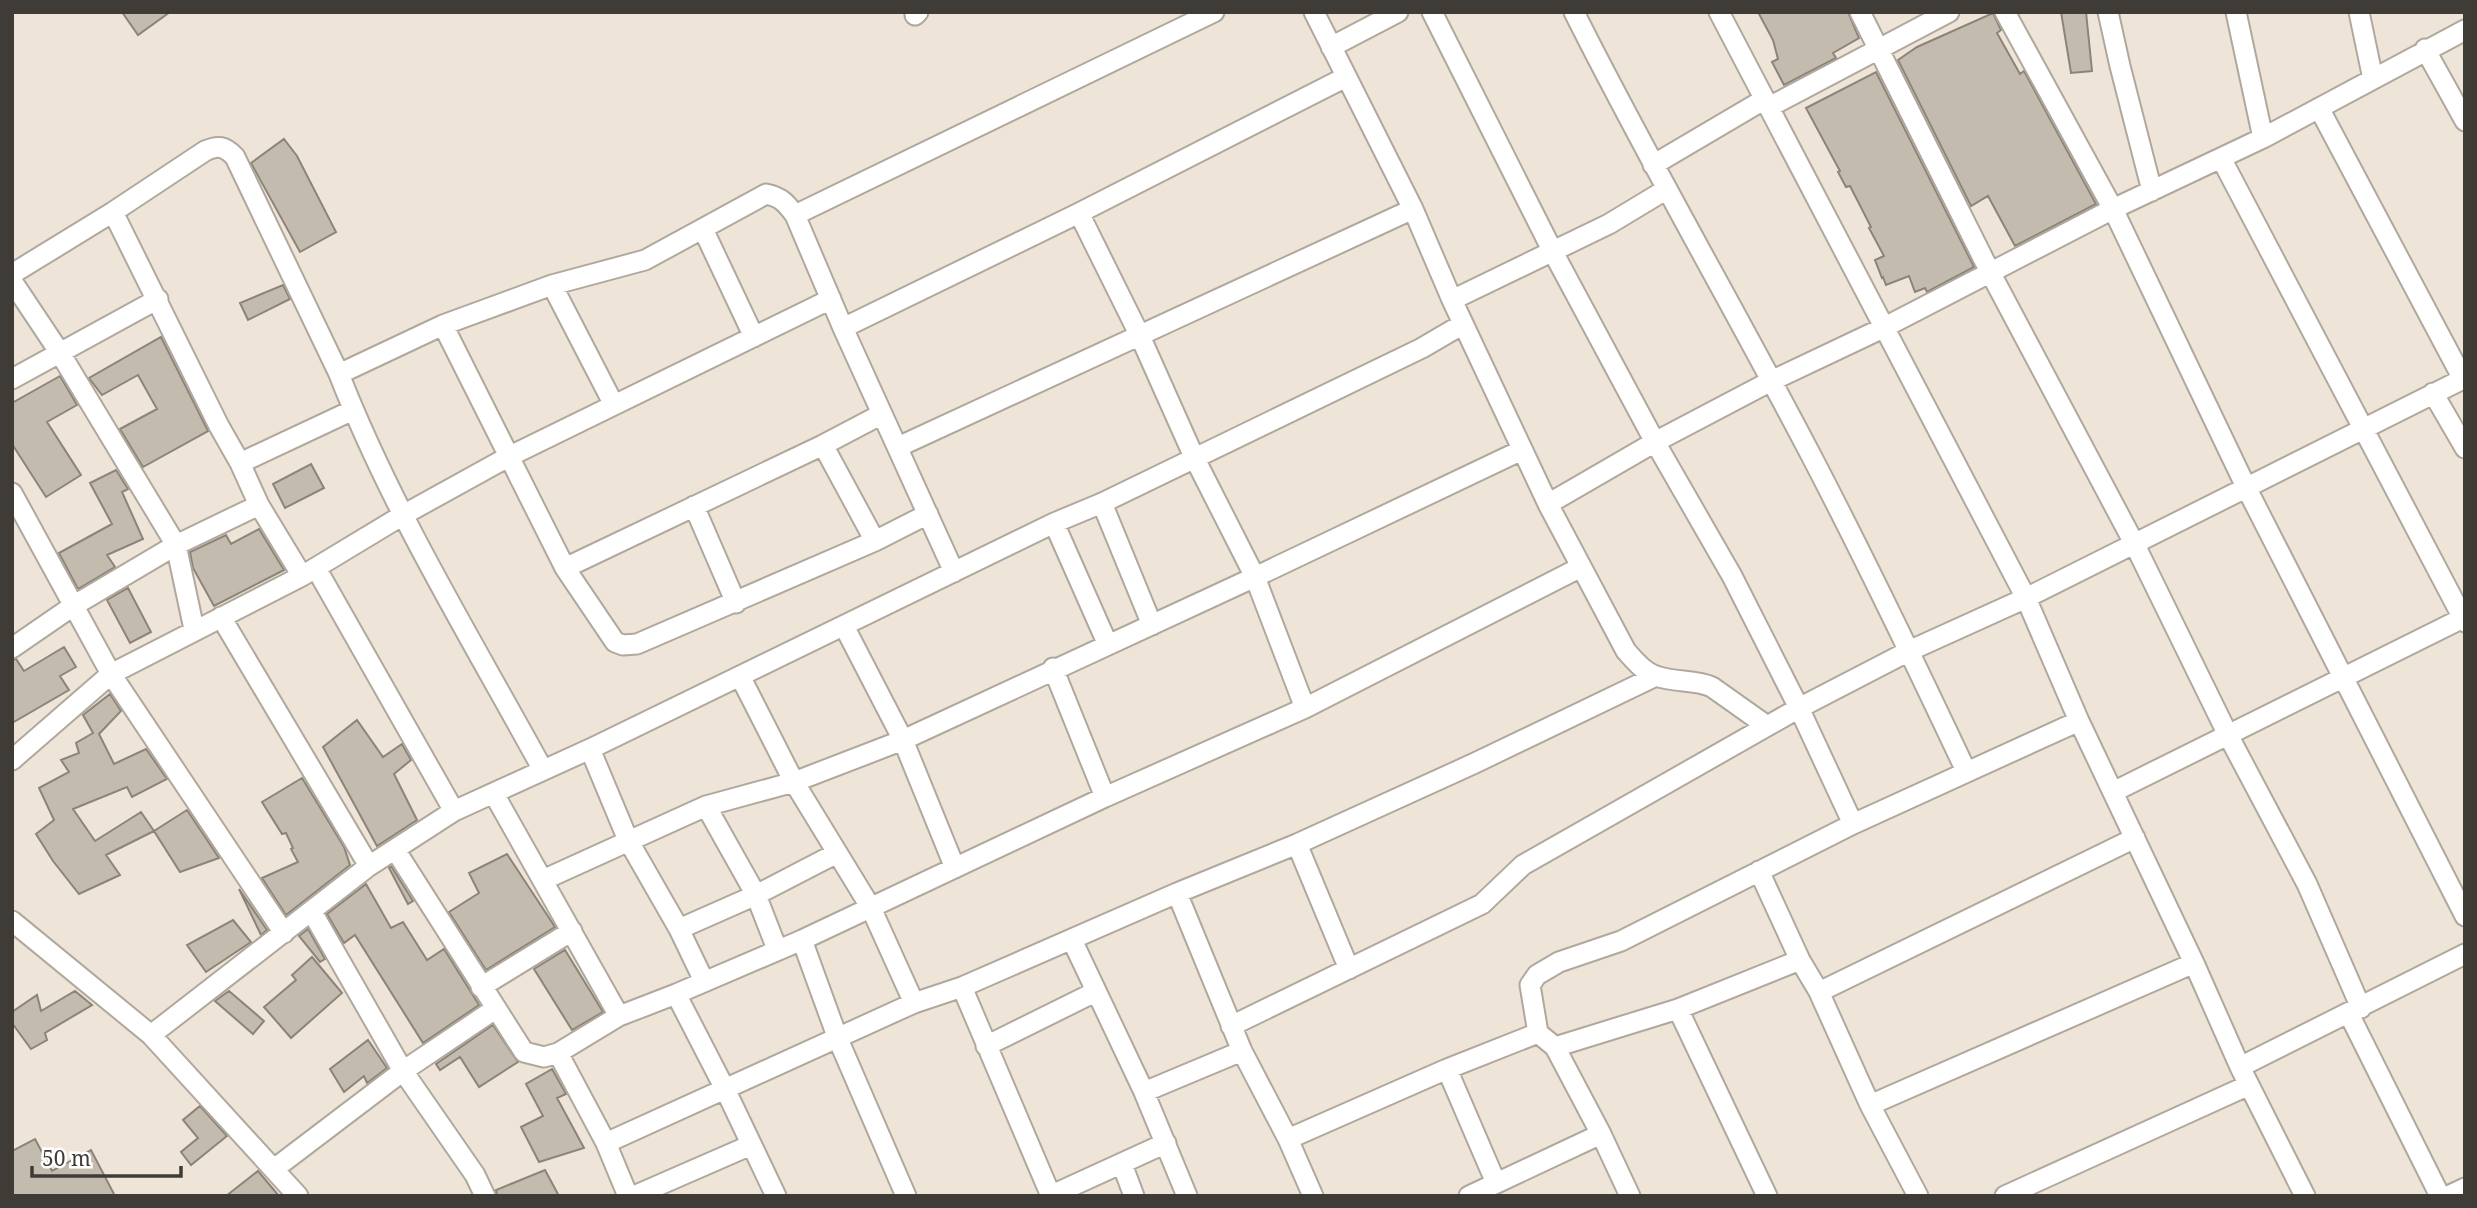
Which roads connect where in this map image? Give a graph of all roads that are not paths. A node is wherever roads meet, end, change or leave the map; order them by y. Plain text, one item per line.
1 (1214, 12) edge
2 (1314, 12) edge
3 (1398, 12) edge
4 (1432, 12) edge
5 (1574, 12) edge
6 (1719, 12) edge
7 (1860, 12) edge
8 (1949, 12) edge
9 (2005, 12) edge
10 (2108, 12) edge
11 (2236, 12) edge
12 (2359, 12) edge
13 (2465, 30) edge
14 (1331, 47) junction
15 (1879, 48) junction
16 (2426, 49) junction
17 (1346, 77) junction
18 (2373, 79) junction
19 (1767, 103) junction
20 (2319, 108) junction
21 (2465, 121) edge
22 (2263, 138) junction
23 (2221, 158) junction
24 (1653, 165) junction
25 (1667, 189) junction
26 (2152, 191) junction
27 (1413, 209) junction
28 (2113, 209) junction
29 (113, 212) junction
30 (1079, 213) junction
31 (795, 215) junction
32 (703, 229) junction
33 (1553, 252) junction
34 (1990, 272) junction
35 (12, 274) edge
36 (12, 281) edge
37 (552, 285) junction
38 (158, 299) junction
39 (831, 299) junction
40 (1452, 300) junction
41 (1463, 324) junction
42 (443, 325) junction
43 (843, 328) junction
44 (1883, 328) junction
45 (1140, 336) junction
46 (754, 337) junction
47 (60, 353) junction
48 (339, 374) junction
49 (2464, 378) edge
50 (12, 379) edge
51 (1772, 381) junction
52 (2433, 393) junction
53 (614, 405) junction
54 (353, 410) junction
55 (882, 414) junction
56 (2362, 428) junction
57 (1655, 442) junction
58 (823, 445) junction
59 (898, 447) junction
60 (2465, 447) edge
61 (1522, 450) junction
62 (508, 457) junction
63 (1194, 457) junction
64 (240, 463) junction
65 (2246, 489) junction
66 (12, 493) edge
67 (1102, 503) junction
68 (1548, 504) junction
69 (259, 505) junction
70 (694, 506) junction
71 (928, 514) junction
72 (402, 515) junction
73 (1054, 523) junction
74 (875, 541) junction
75 (2134, 543) junction
76 (176, 545) junction
77 (1581, 567) junction
78 (565, 568) junction
79 (309, 572) junction
80 (954, 572) junction
81 (1255, 577) junction
82 (2026, 598) junction
83 (736, 603) junction
84 (73, 606) junction
85 (221, 617) junction
86 (2464, 618) edge
87 (1152, 625) junction
88 (844, 626) junction
89 (194, 629) junction
90 (1108, 645) junction
91 (12, 648) edge
92 (1909, 650) junction
93 (1054, 668) junction
94 (110, 674) junction
95 (740, 676) junction
96 (1656, 676) junction
97 (2343, 679) junction
98 (1305, 708) junction
99 (1799, 708) junction
100 (2079, 721) junction
101 (1767, 726) junction
102 (2228, 735) junction
103 (903, 740) junction
104 (590, 749) junction
105 (12, 760) edge
106 (543, 770) junction
107 (1966, 771) junction
108 (794, 782) junction
109 (2113, 792) junction
110 (495, 794) junction
111 (1105, 797) junction
112 (706, 806) junction
113 (454, 811) junction
114 (1853, 824) junction
115 (2135, 838) junction
116 (628, 840) junction
117 (1297, 844) junction
118 (396, 850) junction
119 (837, 853) junction
120 (369, 866) junction
121 (955, 868) junction
122 (1759, 871) junction
123 (544, 880) junction
124 (1177, 893) junction
125 (756, 895) junction
126 (871, 908) junction
127 (312, 912) junction
128 (2465, 916) edge
129 (12, 921) edge
130 (679, 929) junction
131 (572, 932) junction
132 (284, 933) junction
133 (802, 940) junction
134 (1072, 940) junction
135 (777, 950) junction
136 (2465, 954) edge
137 (1800, 960) junction
138 (2194, 963) junction
139 (1349, 969) junction
140 (704, 981) junction
141 (481, 987) junction
142 (962, 987) junction
143 (1095, 992) junction
144 (1819, 992) junction
145 (676, 994) junction
146 (914, 1003) junction
147 (495, 1009) junction
148 (1678, 1009) junction
149 (2355, 1011) junction
150 (619, 1016) junction
151 (1231, 1026) junction
152 (1538, 1033) junction
153 (151, 1035) junction
154 (838, 1039) junction
155 (986, 1046) junction
156 (1555, 1047) junction
157 (1241, 1051) junction
158 (558, 1053) junction
159 (2240, 1067) junction
160 (1447, 1069) junction
161 (403, 1071) junction
162 (2249, 1085) junction
163 (726, 1091) junction
164 (1144, 1092) junction
165 (1870, 1105) junction
166 (1601, 1134) junction
167 (1288, 1139) junction
168 (606, 1143) junction
169 (1166, 1143) junction
170 (751, 1145) junction
171 (1122, 1164) junction
172 (274, 1169) junction
173 (1496, 1183) junction
174 (2465, 1188) edge
175 (294, 1194) edge
176 (485, 1196) edge
177 (628, 1196) edge
178 (634, 1196) edge
179 (776, 1196) edge
180 (906, 1196) edge
181 (1050, 1196) edge
182 (1134, 1196) edge
183 (1187, 1196) edge
184 (1313, 1196) edge
185 (1469, 1196) edge
186 (1630, 1196) edge
187 (1767, 1196) edge
188 (1918, 1196) edge
189 (2005, 1196) edge
190 (2305, 1196) edge
191 (2440, 1196) edge
192 (2448, 1196) edge

1 - 31 street
2 - 14 street
3 - 14 street
4 - 33 street
5 - 24 street
6 - 19 street
7 - 15 street
8 - 15 street
9 - 28 street
10 - 26 street
11 - 22 street
12 - 18 street
13 - 16 street
14 - 17 street
15 - 19 street
15 - 34 street
16 - 18 street
16 - 21 street
17 - 27 street
17 - 30 street
18 - 20 street
19 - 24 street
19 - 44 street
20 - 22 street
20 - 49 street
22 - 23 street
23 - 26 street
23 - 56 street
24 - 25 street
25 - 33 street
25 - 51 street
26 - 28 street
27 - 40 street
27 - 45 street
28 - 34 street
28 - 65 street
29 - 35 street
29 - 38 street
29 - 48 street
30 - 43 street
30 - 45 street
31 - 32 street
31 - 39 street
32 - 37 street
32 - 46 street
33 - 40 street
33 - 57 street
34 - 44 street
34 - 75 street
36 - 47 street
37 - 42 street
37 - 53 street
38 - 47 street
38 - 64 street
39 - 43 street
39 - 46 street
40 - 41 street
41 - 61 street
41 - 63 street
42 - 48 street
42 - 62 street
43 - 55 street
44 - 51 street
44 - 82 street
45 - 59 street
45 - 63 street
46 - 53 street
47 - 50 street
47 - 76 street
48 - 54 street
49 - 52 street
51 - 57 street
51 - 92 street
52 - 56 street
52 - 60 street
53 - 62 street
54 - 64 street
54 - 72 street
55 - 58 street
55 - 59 street
56 - 65 street
56 - 86 street
57 - 68 street
57 - 99 street
58 - 70 street
58 - 74 street
59 - 71 street
61 - 68 street
61 - 81 street
62 - 72 street
62 - 78 street
63 - 67 street
63 - 81 street
64 - 69 street
65 - 75 street
65 - 97 street
66 - 84 street
67 - 73 street
67 - 87 street
68 - 77 street
69 - 76 street
69 - 79 street
70 - 78 street
70 - 83 street
71 - 74 street
71 - 80 street
72 - 79 street
72 - 106 street
73 - 80 street
73 - 90 street
74 - 83 street
75 - 82 street
75 - 102 street
76 - 84 street
76 - 89 street
77 - 96 street
77 - 98 street
78 - 83 street
79 - 85 street
79 - 113 street
80 - 88 street
81 - 87 street
81 - 98 street
82 - 92 street
82 - 100 street
84 - 91 street
84 - 94 street
85 - 89 street
85 - 120 street
86 - 97 street
87 - 90 street
88 - 95 street
88 - 103 street
89 - 94 street
90 - 93 street
92 - 99 street
92 - 107 street
93 - 103 street
93 - 111 street
94 - 105 street
94 - 132 street
95 - 104 street
95 - 108 street
96 - 101 street
96 - 117 street
97 - 102 street
97 - 128 street
98 - 111 street
99 - 101 street
99 - 114 street
100 - 107 street
100 - 109 street
101 - 139 street
102 - 109 street
102 - 149 street
103 - 108 street
103 - 121 street
104 - 106 street
104 - 116 street
106 - 110 street
107 - 114 street
108 - 112 street
108 - 119 street
109 - 115 street
110 - 113 street
110 - 123 street
111 - 121 street
112 - 116 street
112 - 125 street
113 - 118 street
114 - 122 street
115 - 138 street
115 - 144 street
116 - 123 street
116 - 130 street
117 - 124 street
117 - 139 street
118 - 120 street
118 - 141 street
119 - 125 street
119 - 126 street
120 - 127 street
121 - 126 street
122 - 137 street
122 - 152 street
123 - 131 street
124 - 134 street
124 - 151 street
125 - 130 street
125 - 135 street
126 - 133 street
126 - 146 street
127 - 132 street
127 - 161 street
129 - 153 street
130 - 140 street
131 - 141 street
131 - 150 street
132 - 153 street
133 - 135 street
133 - 154 street
134 - 142 street
134 - 143 street
135 - 140 street
136 - 149 street
137 - 144 street
137 - 148 street
138 - 159 street
138 - 165 street
139 - 151 street
140 - 145 street
141 - 147 street
142 - 146 street
142 - 155 street
143 - 155 street
143 - 164 street
144 - 165 street
145 - 150 street
145 - 163 street
146 - 154 street
147 - 158 street
147 - 161 street
148 - 156 street
148 - 187 street
149 - 159 street
149 - 191 street
150 - 158 street
151 - 157 street
152 - 156 street
152 - 160 street
153 - 172 street
154 - 163 street
154 - 180 street
155 - 181 street
156 - 166 street
157 - 164 street
157 - 167 street
158 - 168 street
159 - 162 street
160 - 167 street
160 - 173 street
161 - 172 street
161 - 176 street
162 - 189 street
162 - 190 street
163 - 168 street
163 - 170 street
164 - 169 street
165 - 188 street
166 - 173 street
166 - 186 street
167 - 184 street
168 - 177 street
169 - 171 street
169 - 183 street
170 - 178 street
170 - 179 street
171 - 181 street
171 - 182 street
172 - 175 street
173 - 185 street
174 - 192 street

